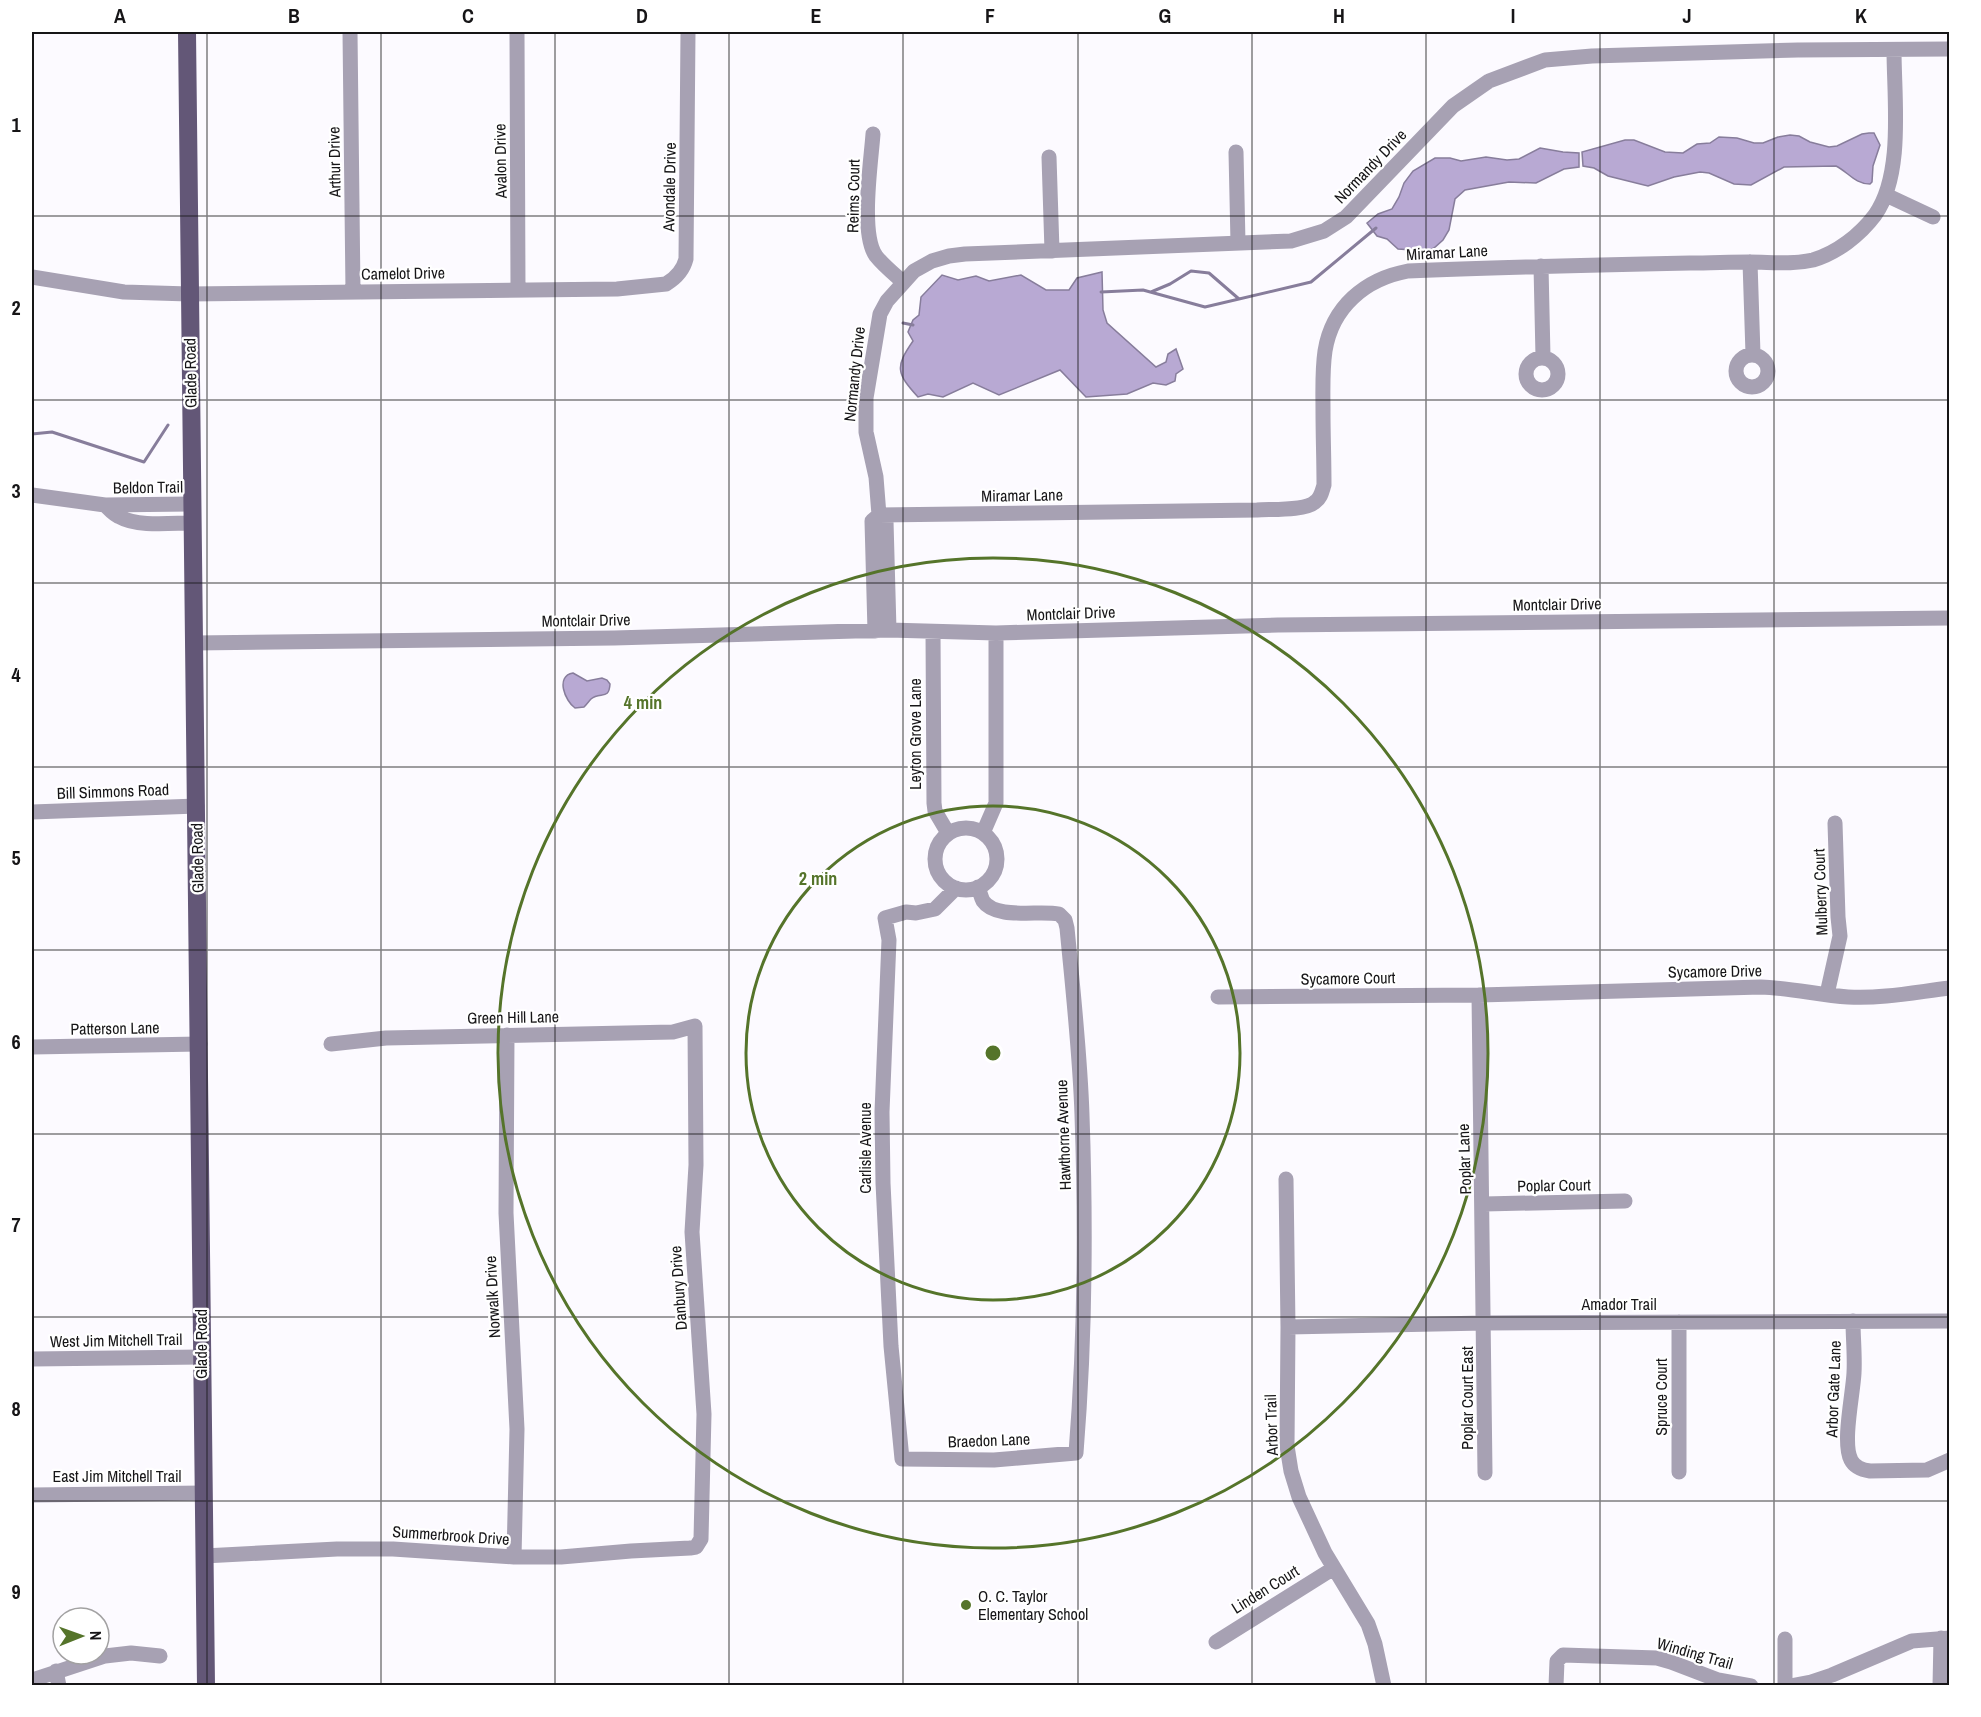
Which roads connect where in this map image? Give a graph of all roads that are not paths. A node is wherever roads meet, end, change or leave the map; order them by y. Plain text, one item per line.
1 (187, 32) edge
2 (350, 32) edge
3 (517, 32) edge
4 (688, 32) edge
5 (1950, 49) edge
6 (1894, 50) junction
7 (873, 134) dead end
8 (1236, 152) dead end
9 (1049, 157) dead end
10 (1886, 195) junction
11 (1934, 217) dead end
12 (1238, 243) junction
13 (1052, 251) junction
14 (1750, 262) junction
15 (1541, 266) junction
16 (32, 277) edge
17 (903, 282) junction
18 (617, 289) joint
19 (518, 290) junction
20 (353, 292) junction
21 (189, 294) junction
22 (1753, 354) dead end
23 (1543, 357) dead end
24 (32, 495) edge
25 (191, 504) junction
26 (105, 505) junction
27 (882, 518) junction
28 (192, 523) junction
29 (1950, 618) edge
30 (882, 630) junction
31 (933, 632) junction
32 (996, 633) junction
33 (194, 643) junction
34 (197, 806) junction
35 (32, 812) edge
36 (1835, 823) dead end
37 (948, 832) junction
38 (983, 833) junction
39 (978, 887) junction
40 (956, 888) junction
41 (1950, 988) edge
42 (1479, 994) junction
43 (1827, 994) junction
44 (1218, 997) dead end
45 (695, 1026) joint
46 (507, 1035) junction
47 (200, 1044) junction
48 (331, 1044) dead end
49 (32, 1047) edge
50 (1286, 1179) dead end
51 (1625, 1201) dead end
52 (1484, 1204) junction
53 (1950, 1321) edge
54 (1679, 1322) junction
55 (1853, 1322) junction
56 (1485, 1323) junction
57 (1288, 1327) junction
58 (202, 1357) junction
59 (32, 1359) edge
60 (1076, 1453) joint
61 (902, 1459) joint
62 (1950, 1460) edge
63 (1679, 1472) dead end
64 (1485, 1473) dead end
65 (204, 1493) junction
66 (32, 1495) edge
67 (696, 1547) joint
68 (204, 1556) junction
69 (514, 1557) junction
70 (1334, 1568) junction
71 (1945, 1638) edge
72 (1785, 1639) dead end
73 (1216, 1641) dead end
74 (160, 1656) dead end
75 (57, 1678) edge
76 (32, 1680) edge
77 (206, 1686) edge
78 (1384, 1686) edge
79 (1557, 1686) edge
80 (1751, 1686) edge
81 (1785, 1686) edge
82 (1790, 1686) edge
83 (1940, 1686) edge

1 - 21 main road, Glade Road
2 - 20 street, Arthur Drive
3 - 19 street, Avalon Drive
4 - 18 street, Avondale Drive
5 - 6 street, Normandy Drive
6 - 10 street, Miramar Lane
6 - 12 street, Normandy Drive
7 - 17 street, Reims Court
8 - 12 street
9 - 13 street
10 - 11 street
10 - 14 street, Miramar Lane
12 - 13 street, Normandy Drive
13 - 17 street, Normandy Drive
14 - 15 street, Miramar Lane
14 - 22 street
15 - 23 street
15 - 27 street, Miramar Lane
16 - 21 street, Camelot Drive
17 - 27 street, Normandy Drive
18 - 19 street, Camelot Drive
19 - 20 street, Camelot Drive
20 - 21 street, Camelot Drive
21 - 25 main road, Glade Road
24 - 26 street, Beldon Trail
25 - 26 street, Beldon Trail
25 - 28 main road, Glade Road
26 - 28 street, Beldon Trail
27 - 30 street, Normandy Drive
28 - 33 main road, Glade Road
29 - 32 street, Montclair Drive
30 - 31 street, Montclair Drive
30 - 33 street, Montclair Drive
31 - 32 street, Montclair Drive
31 - 37 street, Leyton Grove Lane
32 - 38 street
33 - 34 main road, Glade Road
34 - 35 street, Bill Simmons Road
34 - 47 main road, Glade Road
36 - 43 street, Mulberry Court
37 - 38 street
37 - 40 street
38 - 39 street
39 - 40 street
39 - 60 street, Hawthorne Avenue
40 - 61 street, Carlisle Avenue
41 - 43 street, Sycamore Drive
42 - 43 street, Sycamore Drive
42 - 44 street, Sycamore Court
42 - 52 street, Poplar Lane
45 - 46 street, Green Hill Lane
45 - 67 street, Danbury Drive
46 - 48 street, Green Hill Lane
46 - 69 street, Norwalk Drive
47 - 49 street, Patterson Lane
47 - 58 main road, Glade Road
50 - 57 street, Arbor Trail
51 - 52 street, Poplar Court
52 - 56 street, Poplar Lane
53 - 55 street, Amador Trail
54 - 55 street, Amador Trail
54 - 56 street, Amador Trail
54 - 63 street, Spruce Court
55 - 62 street, Arbor Gate Lane
56 - 57 street, Amador Trail
56 - 64 street, Poplar Court East
57 - 70 street, Arbor Trail
58 - 59 street, West Jim Mitchell Trail
58 - 65 main road, Glade Road
60 - 61 street, Braedon Lane
65 - 66 street, East Jim Mitchell Trail
65 - 68 main road, Glade Road
67 - 69 street, Summerbrook Drive
68 - 69 street, Summerbrook Drive
68 - 77 main road, Glade Road
70 - 73 street, Linden Court
70 - 78 street, Arbor Trail
71 - 82 street
71 - 83 street
72 - 81 street
74 - 75 street
75 - 76 street
79 - 80 street, Winding Trail

